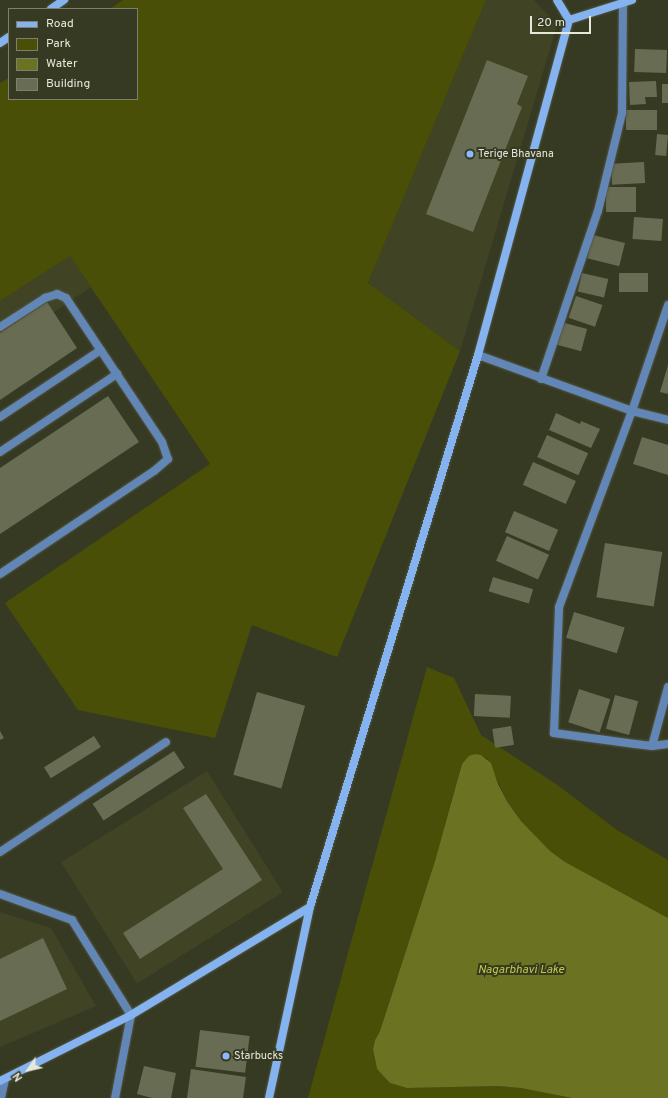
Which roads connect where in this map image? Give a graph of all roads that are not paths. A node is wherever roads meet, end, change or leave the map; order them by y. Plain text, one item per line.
1 (64, 0) edge
2 (557, 0) edge
3 (632, 0) edge
4 (623, 3) junction
5 (52, 8) edge
6 (568, 20) junction
7 (668, 305) edge
8 (0, 328) edge
9 (101, 350) junction
10 (478, 355) junction
11 (117, 374) junction
12 (541, 379) junction
13 (632, 412) junction
14 (0, 417) edge
15 (668, 420) edge
16 (0, 452) edge
17 (0, 574) edge
18 (668, 687) edge
19 (166, 742) dead end
20 (668, 744) edge
21 (652, 746) junction
22 (0, 852) edge
23 (0, 894) edge
24 (310, 907) junction
25 (131, 1015) junction
26 (2, 1080) edge
27 (0, 1098) edge
28 (115, 1098) edge
29 (269, 1098) edge

1 - 5 street
2 - 6 street
3 - 4 street
4 - 6 street
4 - 12 street
6 - 10 street
7 - 13 street
8 - 9 street
9 - 11 street
9 - 14 street
10 - 12 street
10 - 24 street
11 - 16 street
11 - 17 street
12 - 13 street
13 - 15 street
13 - 21 street
18 - 21 street
19 - 22 street
20 - 21 street
23 - 25 street
24 - 25 street
24 - 29 street
25 - 26 street
25 - 28 street
26 - 27 street

